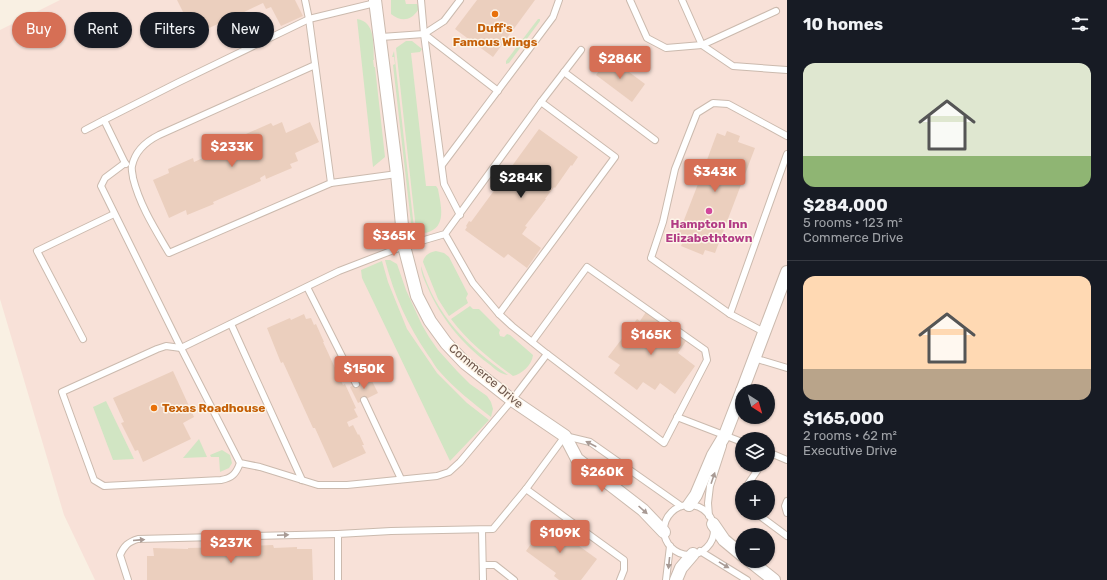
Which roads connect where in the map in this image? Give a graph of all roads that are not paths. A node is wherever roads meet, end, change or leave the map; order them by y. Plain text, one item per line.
1 (305, 0) edge
2 (421, 0) edge
3 (460, 0) edge
4 (559, 0) edge
5 (630, 0) edge
6 (682, 0) edge
7 (375, 2) edge
8 (776, 11) dead end
9 (309, 19) junction
10 (424, 34) junction
11 (380, 37) junction
12 (702, 45) junction
13 (580, 50) dead end
14 (315, 66) junction
15 (787, 70) edge
16 (564, 72) junction
17 (498, 91) junction
18 (541, 102) junction
19 (104, 120) junction
20 (85, 130) dead end
21 (787, 136) edge
22 (655, 140) dead end
23 (787, 154) edge
24 (125, 163) junction
25 (442, 165) junction
26 (131, 167) junction
27 (397, 174) junction
28 (331, 183) junction
29 (114, 214) junction
30 (460, 215) junction
31 (445, 234) junction
32 (404, 246) junction
33 (786, 278) edge
34 (306, 287) junction
35 (500, 314) junction
36 (730, 314) junction
37 (231, 324) junction
38 (764, 332) junction
39 (83, 339) dead end
40 (532, 342) junction
41 (181, 348) junction
42 (546, 354) junction
43 (754, 358) junction
44 (787, 368) edge
45 (356, 384) dead end
46 (745, 384) edge
47 (364, 400) dead end
48 (512, 400) junction
49 (735, 409) edge
50 (677, 417) junction
51 (725, 435) junction
52 (565, 436) junction
53 (735, 439) edge
54 (775, 456) edge
55 (787, 460) edge
56 (240, 463) junction
57 (401, 479) junction
58 (302, 480) junction
59 (526, 489) junction
60 (787, 501) edge
61 (685, 506) junction
62 (787, 513) edge
63 (711, 520) junction
64 (765, 520) edge
65 (482, 530) junction
66 (664, 532) junction
67 (338, 534) junction
68 (787, 536) edge
69 (670, 546) junction
70 (735, 549) edge
71 (696, 553) junction
72 (482, 565) junction
73 (759, 568) edge
74 (128, 580) edge
75 (338, 580) edge
76 (483, 580) edge
77 (514, 580) edge
78 (620, 580) edge
79 (666, 580) edge
80 (676, 580) edge
81 (747, 580) edge
82 (774, 580) edge

1 - 9 lane
2 - 10 lane
3 - 10 lane
4 - 17 lane
5 - 12 lane
6 - 12 lane
7 - 9 lane
7 - 11 street, Commerce Drive
8 - 12 lane
9 - 14 lane
9 - 19 lane
10 - 11 lane
10 - 17 lane
10 - 25 lane
11 - 27 street, Commerce Drive
12 - 15 lane
13 - 16 lane
14 - 26 lane
14 - 28 lane
16 - 18 lane
16 - 22 lane
17 - 25 lane
18 - 30 lane
18 - 35 lane
19 - 20 lane
19 - 24 lane
21 - 36 lane
23 - 36 lane
24 - 26 lane
24 - 29 lane
25 - 30 lane
26 - 28 lane
27 - 28 lane
27 - 32 street, Commerce Drive
29 - 39 lane
29 - 41 lane
30 - 31 lane
31 - 32 lane
31 - 35 lane
32 - 34 lane
32 - 48 street, Commerce Drive
33 - 38 street
34 - 37 lane
34 - 45 lane
35 - 40 lane
36 - 38 lane
37 - 41 lane
37 - 58 lane
38 - 43 street
40 - 42 lane
40 - 50 lane
41 - 56 lane
41 - 56 lane
42 - 48 lane
42 - 50 lane
43 - 44 lane
43 - 46 street
47 - 57 lane
48 - 52 street, Commerce Drive
48 - 57 lane
49 - 51 street
50 - 51 lane
51 - 53 lane
51 - 61 street
63 -> 51 lane
52 - 59 lane
61 -> 52 lane
52 -> 66 street, Commerce Drive
54 - 55 lane
56 - 58 lane
57 - 58 lane
59 - 65 lane
59 - 78 lane
60 - 62 lane
61 - 63 lane
61 - 66 lane
63 - 70 street
63 - 71 lane
64 - 68 lane
65 - 67 lane
65 - 72 lane
66 - 69 lane
74 -> 67 lane
67 - 75 lane
69 - 71 lane
69 -> 79 lane
71 - 80 street
71 -> 81 lane
72 - 76 lane
72 - 77 lane
73 - 82 street

